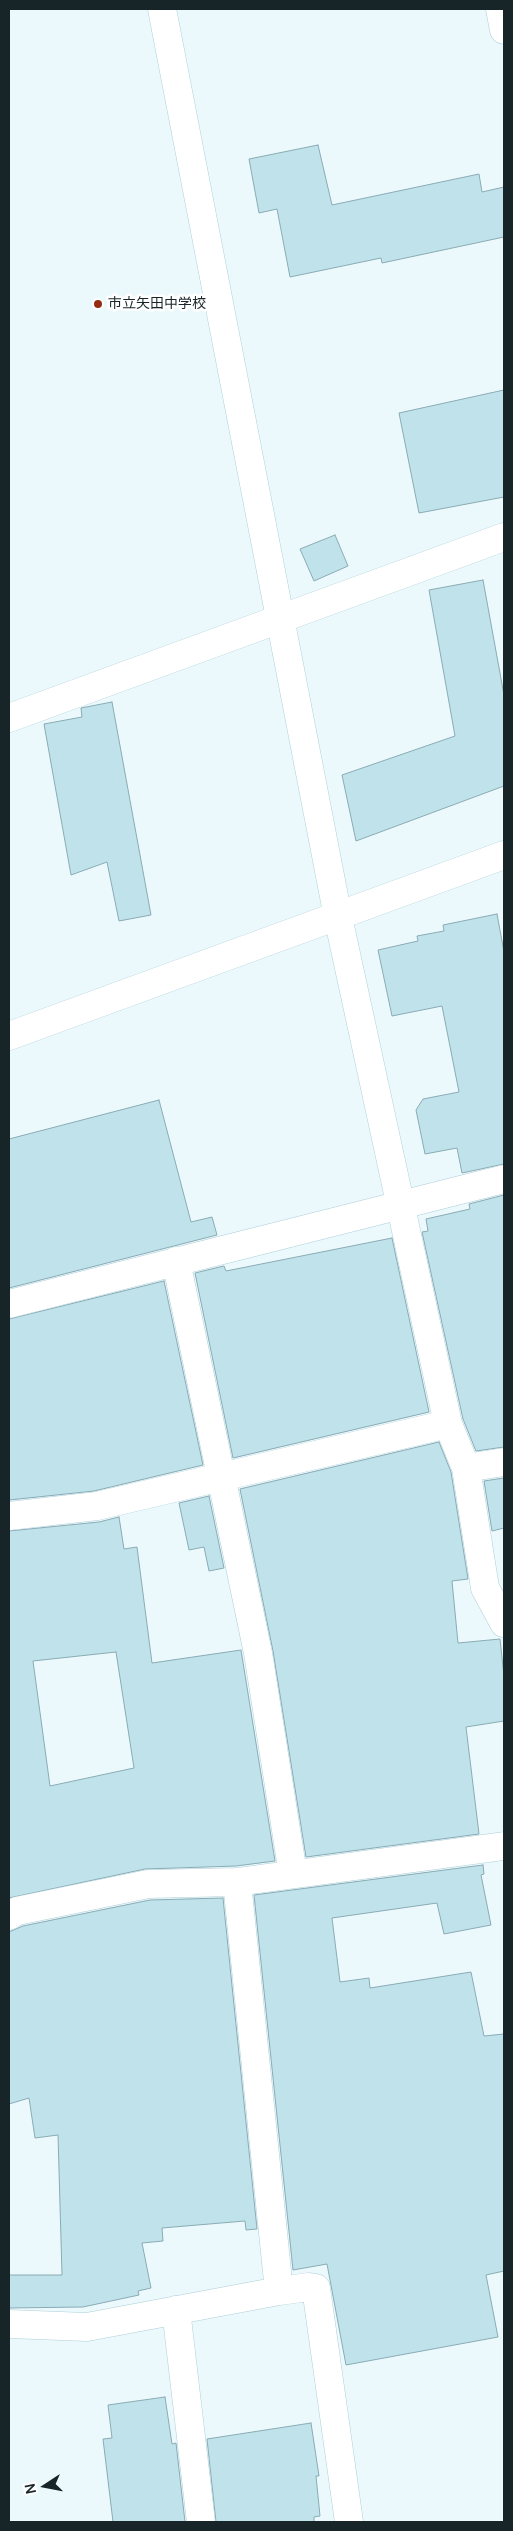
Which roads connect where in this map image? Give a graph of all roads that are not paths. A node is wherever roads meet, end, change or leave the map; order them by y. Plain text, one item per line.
1 (162, 9) edge
2 (500, 9) edge
3 (504, 30) edge
4 (504, 537) edge
5 (280, 619) junction
6 (9, 718) edge
7 (504, 856) edge
8 (338, 918) junction
9 (9, 1036) edge
10 (504, 1179) edge
11 (402, 1204) junction
12 (176, 1261) junction
13 (9, 1304) edge
14 (448, 1424) junction
15 (504, 1462) edge
16 (466, 1468) junction
17 (221, 1477) junction
18 (9, 1516) edge
19 (504, 1623) edge
20 (504, 1846) edge
21 (293, 1874) junction
22 (238, 1882) junction
23 (9, 1916) edge
24 (279, 2291) junction
25 (176, 2310) junction
26 (9, 2324) edge
27 (201, 2522) edge
28 (349, 2522) edge

1 - 5 street
2 - 3 street
4 - 5 street
5 - 6 street
5 - 8 street
7 - 8 street
8 - 9 street
8 - 11 street
10 - 11 street
11 - 12 street
11 - 14 street
12 - 13 street
12 - 17 street
14 - 16 street
14 - 17 street
15 - 16 street
16 - 19 street
17 - 18 street
17 - 21 street
20 - 21 street
21 - 22 street
22 - 23 street
22 - 24 street
24 - 25 street
24 - 28 street
25 - 26 street
25 - 27 street

